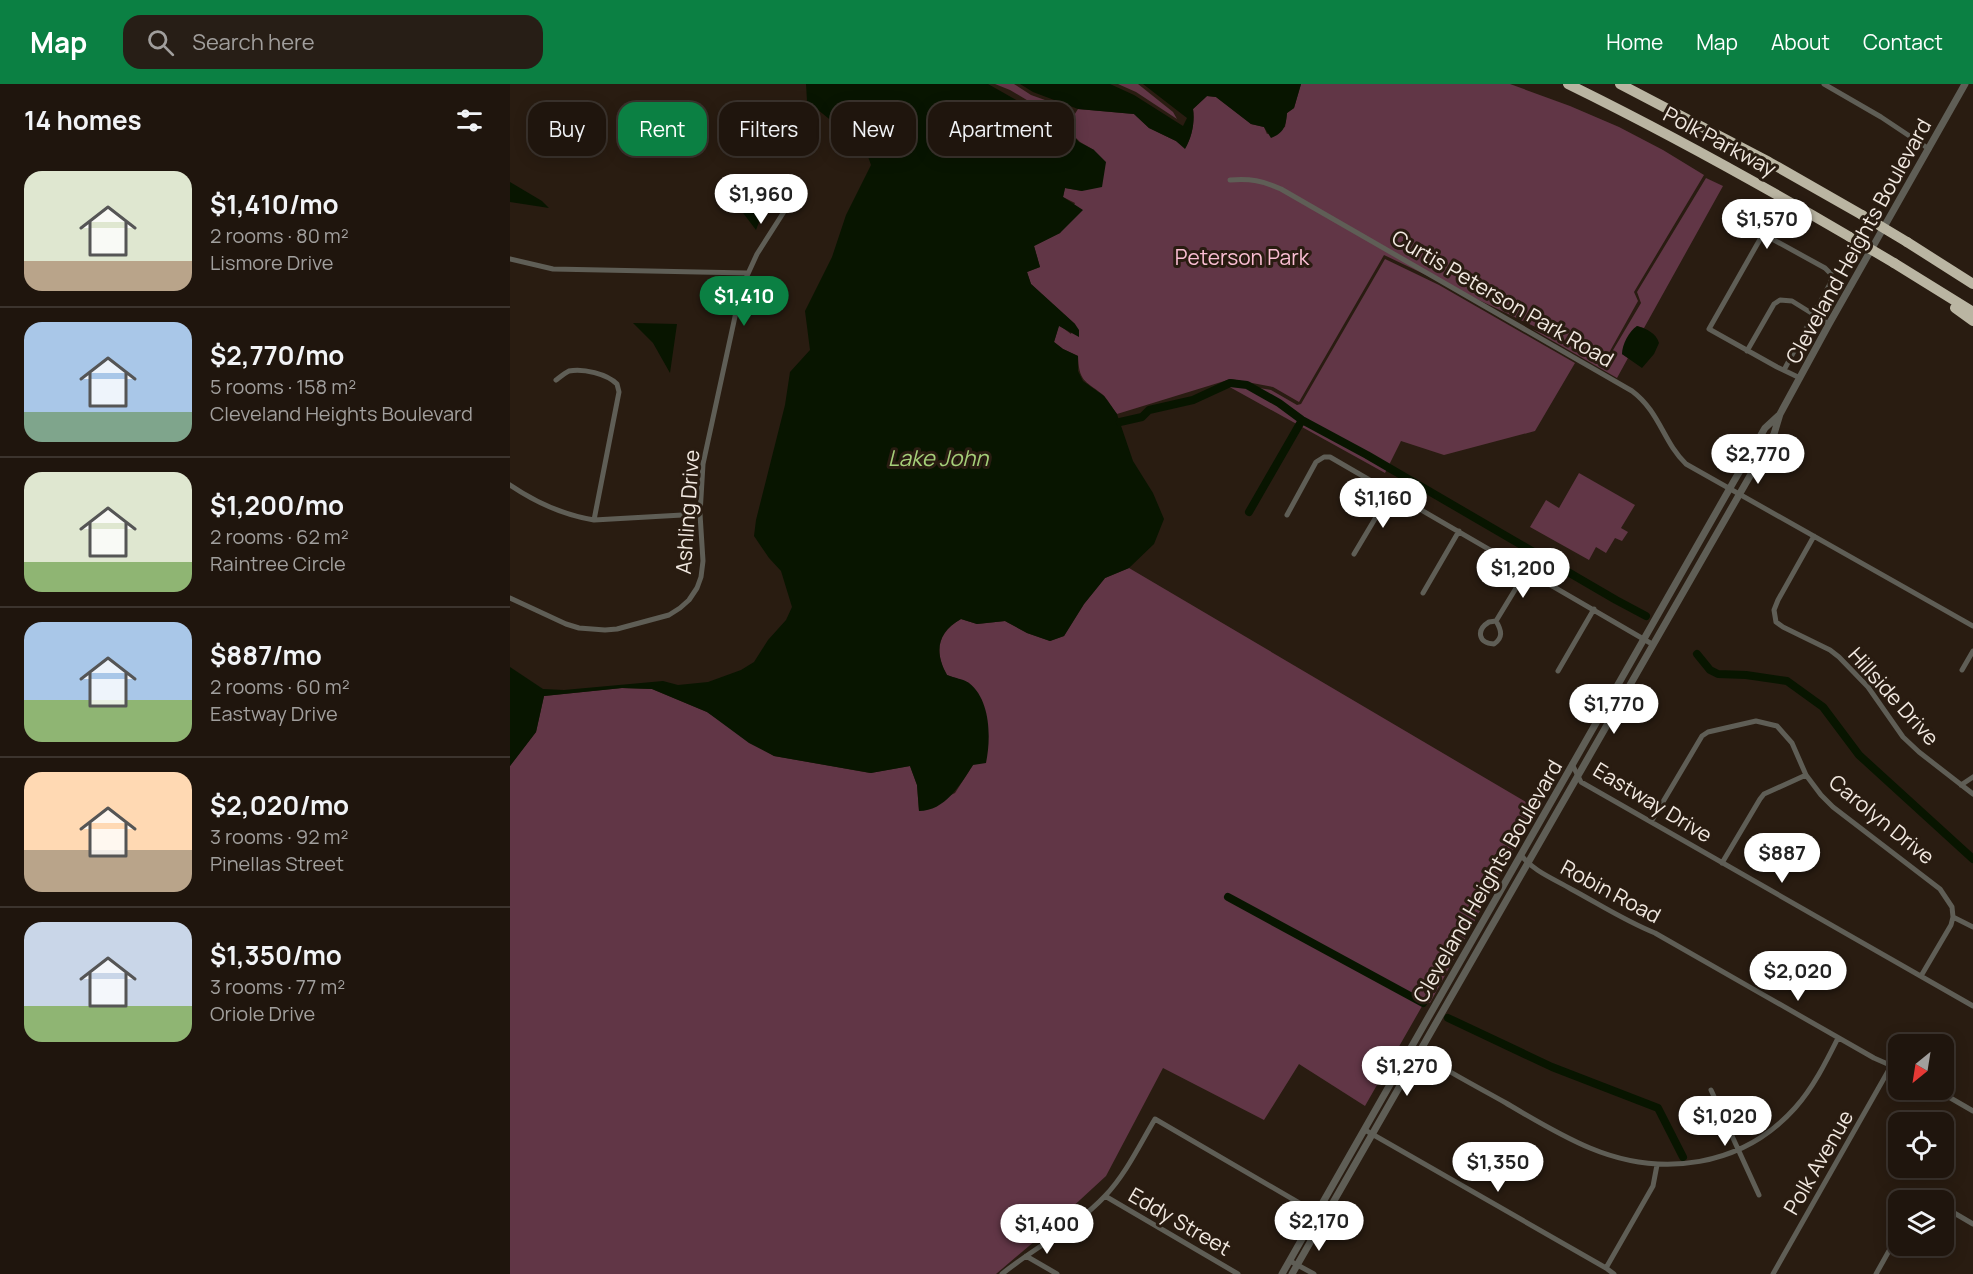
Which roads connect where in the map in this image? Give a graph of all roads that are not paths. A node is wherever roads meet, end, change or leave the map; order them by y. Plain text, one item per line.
1 (1568, 84) edge
2 (1620, 84) edge
3 (1824, 84) edge
4 (1965, 84) edge
5 (1929, 149) junction
6 (773, 177) dead end
7 (1230, 180) dead end
8 (510, 259) edge
9 (1905, 270) junction
10 (747, 273) junction
11 (1973, 284) edge
12 (1973, 312) edge
13 (1814, 314) junction
14 (1973, 321) edge
15 (1829, 324) junction
16 (1747, 351) junction
17 (1784, 370) junction
18 (1800, 378) junction
19 (556, 380) dead end
20 (1780, 414) junction
21 (510, 485) edge
22 (1730, 488) junction
23 (1391, 492) junction
24 (1739, 493) junction
25 (700, 514) junction
26 (1287, 515) dead end
27 (594, 520) junction
28 (1459, 531) junction
29 (1814, 536) junction
30 (1354, 554) dead end
31 (1527, 570) junction
32 (1423, 593) dead end
33 (510, 598) edge
34 (1594, 609) junction
35 (1496, 621) junction
36 (1973, 626) edge
37 (1644, 639) junction
38 (1652, 644) junction
39 (1973, 651) edge
40 (1962, 670) dead end
41 (1558, 671) dead end
42 (1572, 764) junction
43 (1577, 774) junction
44 (1806, 775) junction
45 (1973, 777) edge
46 (1961, 785) junction
47 (1973, 794) edge
48 (1651, 822) junction
49 (1521, 855) junction
50 (1527, 863) junction
51 (1722, 863) junction
52 (1953, 917) junction
53 (1973, 927) edge
54 (1461, 960) junction
55 (1469, 965) junction
56 (1920, 976) junction
57 (1437, 1002) junction
58 (1973, 1006) edge
59 (1445, 1007) junction
60 (1838, 1038) junction
61 (1411, 1048) junction
62 (1419, 1053) junction
63 (1888, 1064) edge
64 (1888, 1071) edge
65 (1712, 1090) dead end
66 (1954, 1100) edge
67 (1973, 1111) edge
68 (1365, 1130) junction
69 (1373, 1135) junction
70 (1740, 1149) junction
71 (1657, 1165) junction
72 (1759, 1195) dead end
73 (1105, 1196) junction
74 (1317, 1213) junction
75 (1954, 1213) edge
76 (1325, 1218) junction
77 (1970, 1223) edge
78 (1888, 1253) edge
79 (1026, 1256) junction
80 (1290, 1261) junction
81 (1298, 1265) junction
82 (1606, 1268) junction
83 (1002, 1274) edge
84 (1057, 1274) edge
85 (1238, 1274) edge
86 (1282, 1274) edge
87 (1292, 1274) edge
88 (1314, 1274) edge
89 (1614, 1274) edge
90 (1773, 1274) edge
91 (1876, 1274) edge

1 - 9 highway, Polk Parkway, bridge
2 - 11 highway, Polk Parkway, bridge
3 - 5 street
4 - 5 street, Cleveland Heights Boulevard
5 - 15 street, Cleveland Heights Boulevard
6 - 10 street
7 - 22 street, Curtis Peterson Park Road
8 - 10 street
9 - 12 highway, Polk Parkway
9 - 14 highway
10 - 25 street, Ashling Drive
13 - 15 street
13 - 16 street
13 - 16 street
13 - 17 street
15 - 18 street, Cleveland Heights Boulevard
16 - 17 street
17 - 18 street
18 - 20 street, Cleveland Heights Boulevard
19 - 27 street
20 - 22 street, Cleveland Heights Boulevard
20 - 24 street, Cleveland Heights Boulevard
21 - 27 street
22 - 24 street, Curtis Peterson Park Road
22 - 37 street, Cleveland Heights Boulevard
23 - 26 street
23 - 28 street
23 - 30 street
24 - 29 street, Curtis Peterson Park Road
24 - 38 street, Cleveland Heights Boulevard
25 - 27 street
25 - 33 street, Ashling Drive
28 - 31 street
28 - 32 street
29 - 36 street, Curtis Peterson Park Road
29 - 46 street, Hillside Drive
31 - 34 street
31 - 35 street
34 - 37 street
34 - 41 street
35 - 35 street
37 - 38 street
37 - 42 street, Cleveland Heights Boulevard
38 - 43 street, Cleveland Heights Boulevard
39 - 40 street
42 - 43 street, Eastway Drive
42 - 49 street, Cleveland Heights Boulevard
43 - 48 street, Eastway Drive
43 - 50 street, Cleveland Heights Boulevard
44 - 48 street, Carolyn Drive
44 - 51 street
44 - 52 street, Carolyn Drive
45 - 46 street
46 - 47 street, Hillside Drive
48 - 51 street, Eastway Drive
49 - 50 street, Robin Road
49 - 54 street, Cleveland Heights Boulevard
50 - 55 street, Cleveland Heights Boulevard
50 - 60 street, Robin Road
51 - 56 street, Eastway Drive
52 - 53 street
52 - 56 street
54 - 55 street
54 - 57 street, Cleveland Heights Boulevard
55 - 59 street, Cleveland Heights Boulevard
56 - 58 street, Eastway Drive
57 - 59 street
57 - 61 street, Cleveland Heights Boulevard
59 - 62 street, Cleveland Heights Boulevard
60 - 63 street, Robin Road
60 - 70 street
61 - 62 street
61 - 68 street, Cleveland Heights Boulevard
62 - 69 street, Cleveland Heights Boulevard
62 - 71 street
64 - 90 street, Polk Avenue
65 - 70 street
66 - 67 street
68 - 69 street
68 - 74 street, Cleveland Heights Boulevard
69 - 76 street, Cleveland Heights Boulevard
69 - 82 street
70 - 71 street
70 - 72 street
71 - 82 street
73 - 74 street
73 - 79 street
73 - 85 street, Eddy Street
74 - 76 street
74 - 80 street, Cleveland Heights Boulevard
75 - 77 street
76 - 81 street, Cleveland Heights Boulevard
78 - 91 street
79 - 83 street
79 - 84 street
80 - 81 street
80 - 86 street, Cleveland Heights Boulevard
81 - 87 street, Cleveland Heights Boulevard
81 - 88 street
82 - 89 street

